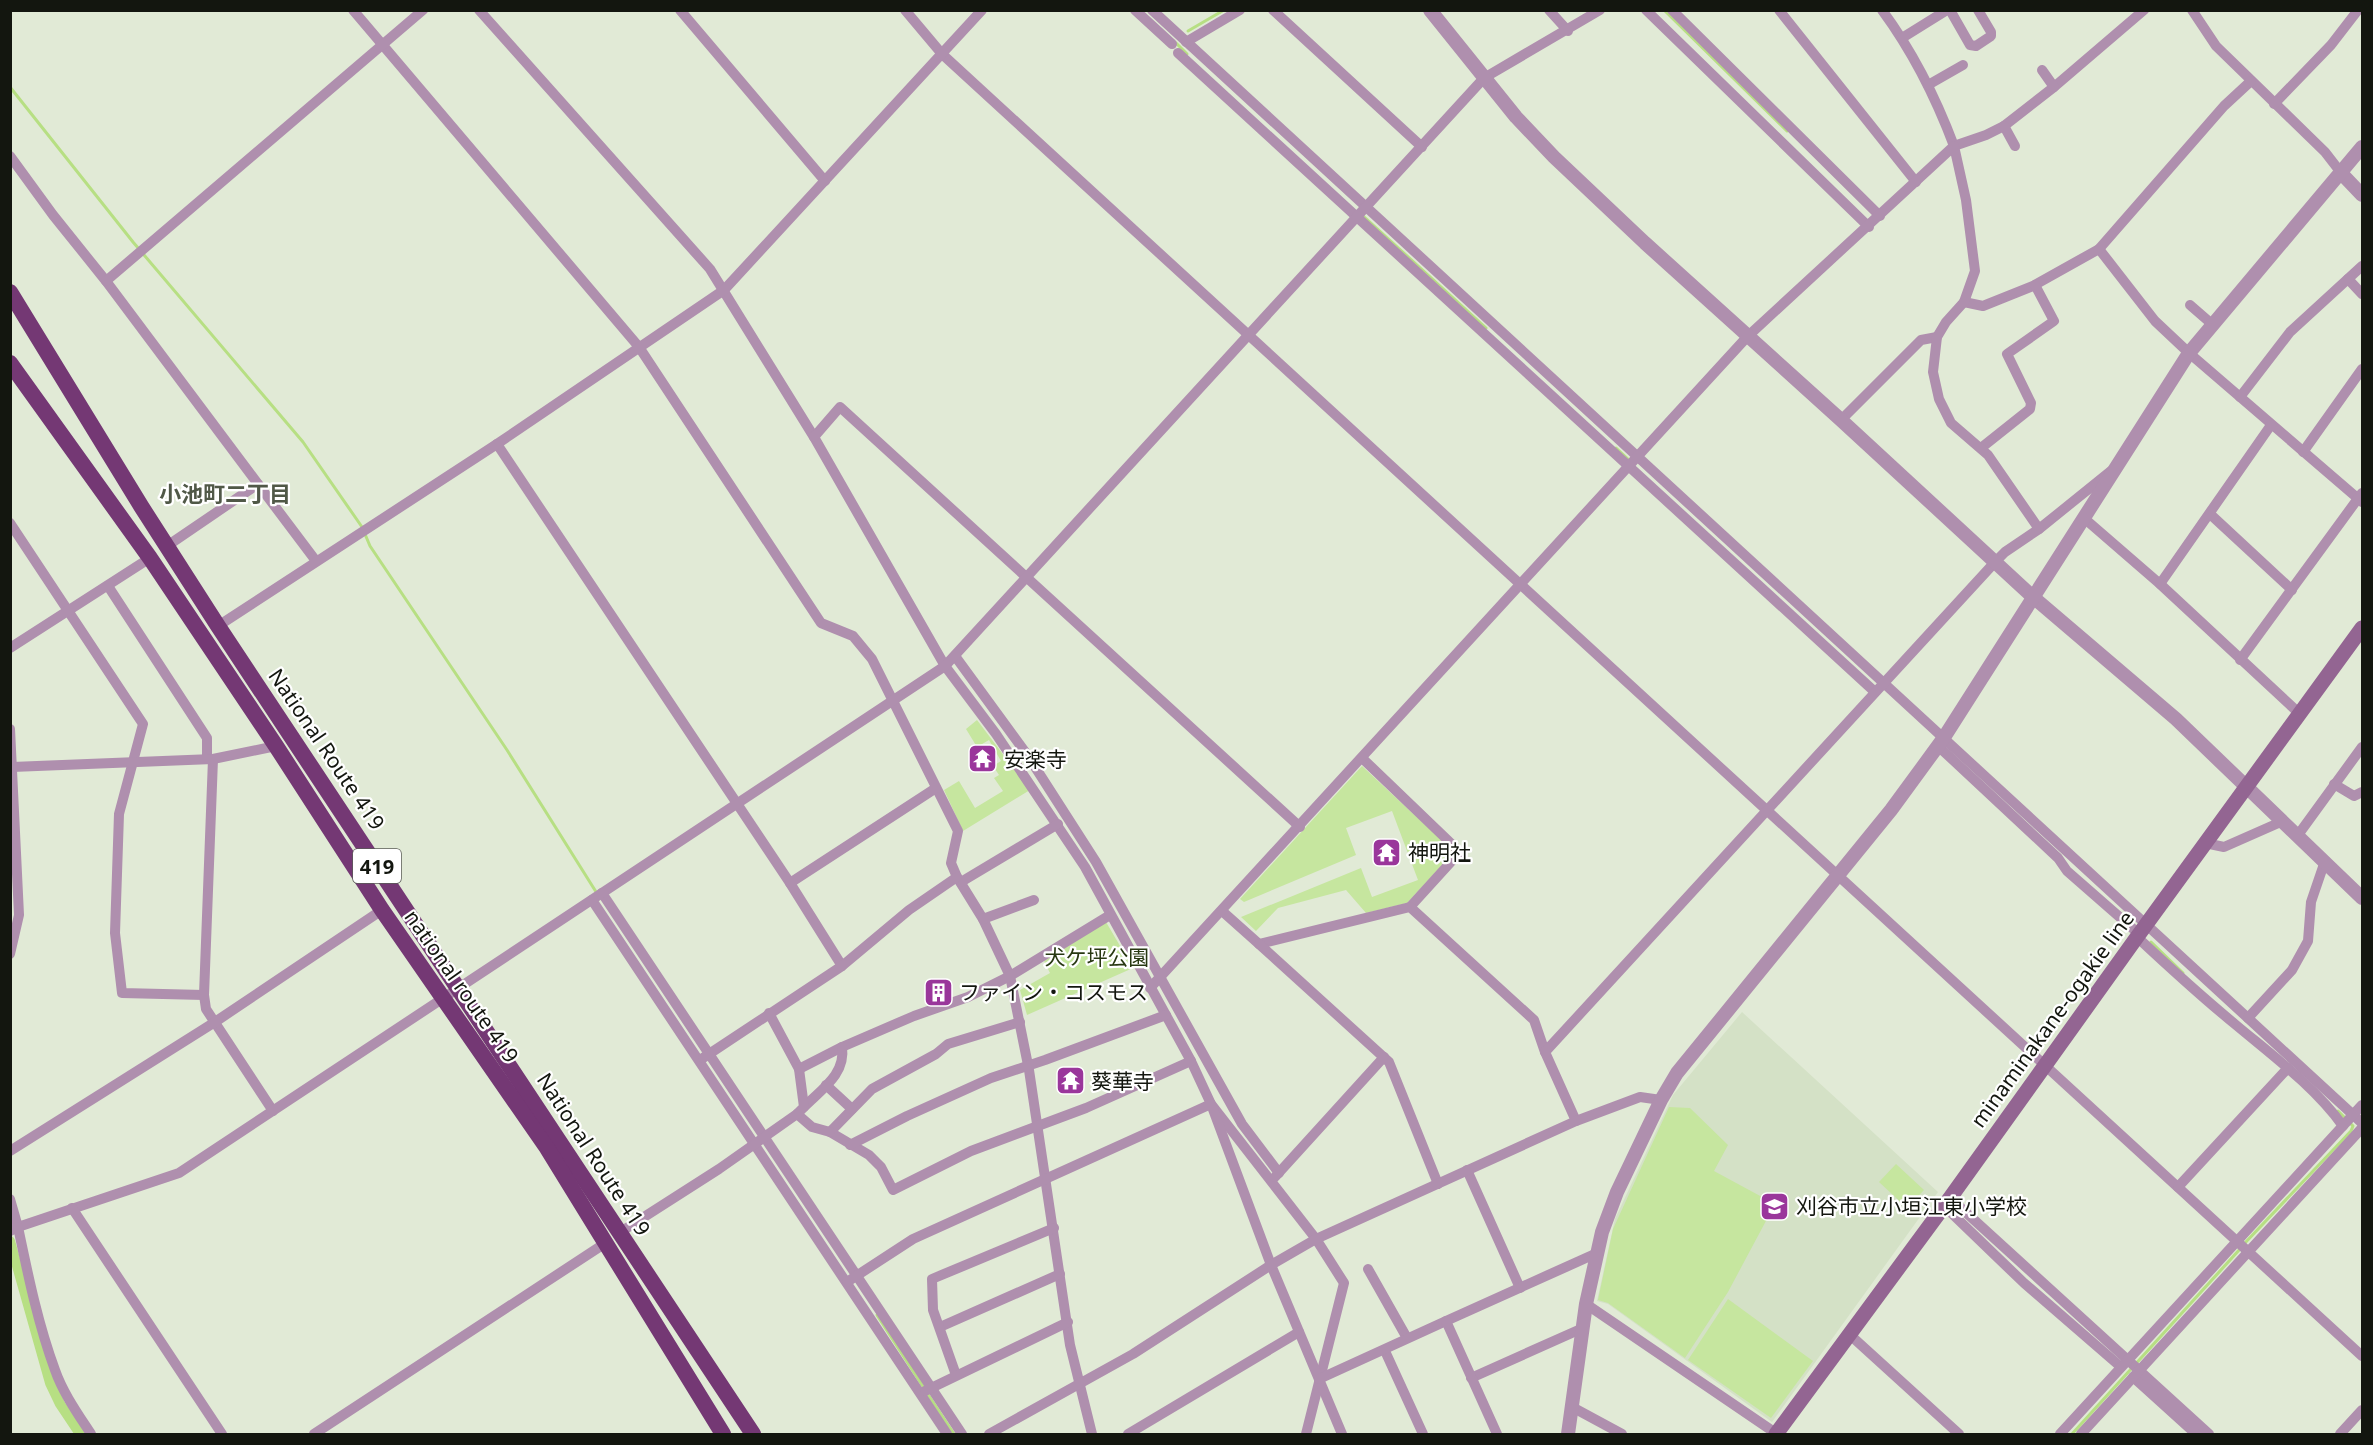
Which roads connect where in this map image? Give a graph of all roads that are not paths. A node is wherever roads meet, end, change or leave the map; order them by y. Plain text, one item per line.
1 (353, 10) edge
2 (423, 10) edge
3 (479, 10) edge
4 (680, 10) edge
5 (905, 10) edge
6 (982, 10) edge
7 (1135, 10) edge
8 (1152, 10) edge
9 (1240, 10) edge
10 (1273, 10) edge
11 (1430, 10) edge
12 (1549, 10) edge
13 (1600, 10) edge
14 (1646, 10) edge
15 (1672, 10) edge
16 (1779, 10) edge
17 (1882, 10) edge
18 (1948, 10) edge
19 (1978, 10) edge
20 (2144, 10) edge
21 (2192, 10) edge
22 (2358, 10) edge
23 (1568, 31) junction
24 (1902, 38) junction
25 (1187, 43) junction
26 (382, 45) junction
27 (1176, 50) junction
28 (942, 54) junction
29 (1963, 65) dead end
30 (2042, 70) dead end
31 (1484, 78) junction
32 (2251, 81) junction
33 (1928, 86) junction
34 (2054, 87) junction
35 (2274, 104) junction
36 (2004, 126) junction
37 (1954, 146) junction
38 (2015, 146) dead end
39 (1422, 147) junction
40 (2362, 147) edge
41 (10, 156) edge
42 (2342, 174) junction
43 (825, 181) junction
44 (1916, 182) junction
45 (2362, 195) edge
46 (1362, 212) junction
47 (1880, 216) junction
48 (1869, 227) junction
49 (2099, 249) junction
50 (2362, 266) edge
51 (2348, 279) junction
52 (106, 281) junction
53 (2035, 285) junction
54 (724, 290) junction
55 (10, 292) edge
56 (2362, 294) edge
57 (1964, 302) junction
58 (2190, 305) dead end
59 (2213, 325) junction
60 (1249, 335) junction
61 (1748, 337) junction
62 (1937, 338) junction
63 (639, 347) junction
64 (2189, 353) junction
65 (10, 363) edge
66 (2362, 369) edge
67 (2240, 397) junction
68 (1842, 420) junction
69 (2271, 425) junction
70 (814, 437) junction
71 (496, 444) junction
72 (1981, 448) junction
73 (2303, 452) junction
74 (1633, 462) junction
75 (2118, 465) junction
76 (258, 484) junction
77 (2361, 498) edge
78 (2210, 514) junction
79 (2085, 519) junction
80 (10, 523) edge
81 (2038, 529) junction
82 (167, 546) junction
83 (150, 558) junction
84 (316, 561) junction
85 (1996, 561) junction
86 (1027, 578) junction
87 (2160, 584) junction
88 (1520, 585) junction
89 (108, 586) junction
90 (2292, 590) junction
91 (2033, 597) junction
92 (68, 612) junction
93 (218, 626) junction
94 (2362, 628) edge
95 (10, 648) edge
96 (955, 656) junction
97 (2240, 660) junction
98 (945, 666) junction
99 (1879, 688) junction
100 (893, 701) junction
101 (2301, 715) junction
102 (10, 729) edge
103 (1940, 743) junction
104 (276, 746) junction
105 (2362, 747) edge
106 (1362, 758) junction
107 (210, 759) junction
108 (133, 762) junction
109 (12, 767) junction
110 (2334, 784) junction
111 (2246, 787) junction
112 (936, 788) junction
113 (2362, 792) edge
114 (737, 804) junction
115 (1767, 810) junction
116 (2283, 821) junction
117 (1058, 824) junction
118 (1300, 827) junction
119 (2298, 835) junction
120 (2205, 843) junction
121 (2325, 861) junction
122 (1837, 874) junction
123 (959, 879) junction
124 (790, 883) junction
125 (597, 896) junction
126 (2362, 898) edge
127 (1034, 900) dead end
128 (1410, 907) junction
129 (382, 910) junction
130 (1222, 911) junction
131 (1110, 915) junction
132 (983, 919) junction
133 (2140, 932) junction
134 (1259, 944) junction
135 (10, 954) edge
136 (842, 966) junction
137 (1010, 976) junction
138 (1161, 977) junction
139 (1150, 988) junction
140 (451, 993) junction
141 (204, 995) junction
142 (769, 1013) junction
143 (1166, 1015) junction
144 (2248, 1018) junction
145 (214, 1022) junction
146 (1020, 1022) junction
147 (842, 1047) junction
148 (1545, 1052) junction
149 (704, 1057) junction
150 (1384, 1057) junction
151 (1191, 1061) junction
152 (1028, 1065) junction
153 (2046, 1065) junction
154 (2288, 1068) junction
155 (799, 1069) junction
156 (826, 1085) junction
157 (1661, 1100) junction
158 (1211, 1104) junction
159 (2362, 1105) edge
160 (852, 1109) junction
161 (801, 1110) junction
162 (273, 1111) junction
163 (1576, 1121) junction
164 (2355, 1125) edge
165 (1038, 1128) junction
166 (830, 1132) junction
167 (760, 1140) junction
168 (850, 1145) junction
169 (10, 1151) edge
170 (1467, 1170) junction
171 (1275, 1177) junction
172 (1045, 1180) junction
173 (1438, 1184) junction
174 (2178, 1187) junction
175 (10, 1199) edge
176 (1947, 1202) junction
177 (72, 1208) junction
178 (1054, 1228) junction
179 (14, 1229) edge
180 (620, 1233) junction
181 (1316, 1239) junction
182 (2237, 1242) junction
183 (604, 1244) junction
184 (2248, 1252) junction
185 (1597, 1253) junction
186 (1271, 1265) junction
187 (1368, 1269) dead end
188 (1060, 1274) junction
189 (851, 1279) junction
190 (1520, 1288) junction
191 (1586, 1304) junction
192 (1446, 1321) junction
193 (1068, 1323) junction
194 (940, 1327) junction
195 (1583, 1328) junction
196 (1299, 1332) junction
197 (1850, 1334) junction
198 (1407, 1338) junction
199 (1385, 1351) junction
200 (2362, 1356) edge
201 (2125, 1363) junction
202 (2137, 1373) junction
203 (956, 1375) junction
204 (1471, 1378) junction
205 (1319, 1379) junction
206 (1078, 1385) junction
207 (925, 1391) junction
208 (1572, 1407) junction
209 (2362, 1410) edge
210 (91, 1434) edge
211 (222, 1434) edge
212 (314, 1434) edge
213 (723, 1434) edge
214 (753, 1434) edge
215 (947, 1434) edge
216 (962, 1434) edge
217 (989, 1434) edge
218 (1092, 1434) edge
219 (1128, 1434) edge
220 (1306, 1434) edge
221 (1342, 1434) edge
222 (1423, 1434) edge
223 (1497, 1434) edge
224 (1568, 1434) edge
225 (1622, 1434) edge
226 (1776, 1434) edge
227 (1959, 1434) edge
228 (2060, 1434) edge
229 (2081, 1434) edge
230 (2196, 1434) edge
231 (2209, 1434) edge
232 (2340, 1434) edge

1 - 26 street
2 - 26 street
3 - 54 street
4 - 43 street
5 - 28 street
6 - 28 street
7 - 27 street
8 - 25 street
9 - 25 street
10 - 39 street
11 - 31 street
12 - 23 street
13 - 23 street
14 - 48 street
15 - 47 street
16 - 44 street
17 - 24 street
18 - 19 street
18 - 24 street
20 - 34 street
21 - 32 street
22 - 35 street
23 - 31 street
24 - 33 street
25 - 27 street
25 - 46 street
26 - 52 street
26 - 63 street
27 - 46 street
28 - 43 street
28 - 60 street
29 - 33 street
30 - 34 street
31 - 39 street
31 - 61 street
32 - 35 street
32 - 49 street
33 - 37 street
34 - 36 street
35 - 42 street
36 - 37 street
36 - 38 street
37 - 44 street
37 - 57 street
39 - 46 street
40 - 42 street
41 - 52 street
42 - 45 street
42 - 59 street
43 - 54 street
44 - 47 street
46 - 60 street
46 - 74 street
47 - 48 street
48 - 61 street
49 - 53 street
49 - 64 street
50 - 51 street
51 - 56 street
51 - 67 street
52 - 76 street
53 - 57 street
53 - 72 street
54 - 63 street
54 - 70 street
55 - 82 highway, National Route 419 / 419
57 - 62 street
58 - 59 street
59 - 64 street
60 - 86 street
60 - 88 street
61 - 68 street
61 - 74 street
62 - 68 street
62 - 72 street
63 - 71 street
63 - 100 street
64 - 67 street
64 - 75 street
65 - 83 highway, national route 419 / 419
66 - 73 street
67 - 69 street
68 - 85 street
69 - 73 street
69 - 78 street
70 - 86 street
70 - 98 street
71 - 84 street
71 - 114 street
72 - 81 street
73 - 77 street
74 - 88 street
74 - 99 street
75 - 79 street
75 - 81 street
76 - 82 street
76 - 84 street
77 - 90 street
78 - 87 street
78 - 90 street
79 - 87 street
79 - 91 street
80 - 92 street
81 - 85 street
82 - 93 highway, National Route 419 / 419
83 - 89 street
83 - 104 highway, national route 419 / 419
84 - 93 street
85 - 91 street
85 - 99 street
86 - 96 street
86 - 118 street
87 - 97 street
88 - 106 street
88 - 115 street
89 - 92 street
89 - 107 street
90 - 97 street
91 - 103 street
91 - 111 street
92 - 95 street
92 - 108 street
93 - 140 highway, National Route 419 / 419
94 - 101 main road, minaminakane-ogakie line
96 - 98 street
96 - 138 street
97 - 101 street
98 - 100 street
98 - 117 street
99 - 103 street
99 - 115 street
100 - 112 street
100 - 114 street
101 - 111 main road, minaminakane-ogakie line
102 - 109 street
103 - 122 street
103 - 133 street
104 - 107 street
104 - 129 highway, national route 419 / 419
105 - 110 street
106 - 118 street
106 - 128 street
107 - 108 street
107 - 141 street
108 - 109 street
108 - 141 street
109 - 135 street
110 - 113 street
110 - 119 street
111 - 116 street
111 - 120 main road, minaminakane-ogakie line
112 - 123 street
112 - 124 street
114 - 124 street
114 - 125 street
115 - 122 street
115 - 148 street
116 - 119 street
116 - 120 street
117 - 123 street
117 - 131 street
118 - 130 street
119 - 121 street
120 - 133 main road, minaminakane-ogakie line
121 - 126 street
121 - 144 street
122 - 153 street
122 - 157 street
123 - 132 street
123 - 136 street
124 - 136 street
125 - 140 street
125 - 149 street
127 - 132 street
128 - 134 street
128 - 148 street
129 - 140 highway, national route 419 / 419
129 - 145 street
130 - 134 street
130 - 138 street
131 - 137 street
131 - 139 street
132 - 137 street
133 - 144 street
133 - 153 main road, minaminakane-ogakie line
133 - 154 street
134 - 150 street
136 - 142 street
137 - 146 street
137 - 147 street
138 - 139 street
138 - 171 street
139 - 143 street
140 - 162 street
140 - 180 highway, National Route 419 / 419
140 - 183 highway, national route 419 / 419
141 - 145 street
142 - 149 street
142 - 155 street
143 - 151 street
143 - 152 street
144 - 164 street
145 - 162 street
145 - 169 street
146 - 152 street
146 - 160 street
147 - 155 street
147 - 156 street
148 - 163 street
149 - 167 street
150 - 171 street
150 - 173 street
151 - 158 street
151 - 165 street
152 - 165 street
152 - 168 street
153 - 174 street
153 - 176 main road, minaminakane-ogakie line
154 - 164 street
154 - 174 street
155 - 161 street
156 - 160 street
156 - 161 street
157 - 163 street
157 - 185 street
158 - 171 street
158 - 172 street
158 - 186 street
159 - 164 street
160 - 166 street
161 - 166 street
161 - 167 street
162 - 177 street
163 - 170 street
164 - 182 street
164 - 184 street
165 - 168 street
165 - 172 street
166 - 168 street
167 - 180 street
167 - 189 street
170 - 173 street
170 - 190 street
171 - 181 street
172 - 178 street
172 - 189 street
173 - 181 street
174 - 182 street
175 - 179 street
176 - 197 main road, minaminakane-ogakie line
176 - 201 street
177 - 179 street
177 - 211 street
178 - 188 street
178 - 194 street
179 - 210 street
180 - 214 highway, National Route 419 / 419
181 - 186 street
181 - 205 street
182 - 184 street
182 - 201 street
183 - 212 street
183 - 213 highway, national route 419 / 419
184 - 200 street
184 - 202 street
185 - 190 street
185 - 191 street
186 - 196 street
186 - 206 street
187 - 198 street
188 - 193 street
188 - 194 street
189 - 207 street
190 - 192 street
191 - 195 street
191 - 226 street
192 - 198 street
192 - 204 street
193 - 203 street
193 - 206 street
194 - 203 street
195 - 204 street
195 - 208 street
196 - 205 street
196 - 219 street
197 - 226 main road, minaminakane-ogakie line
197 - 227 street
198 - 199 street
199 - 205 street
199 - 222 street
201 - 202 street
201 - 228 street
202 - 229 street
202 - 230 street
202 - 231 street
203 - 207 street
204 - 223 street
205 - 220 street
205 - 221 street
206 - 217 street
206 - 218 street
207 - 215 street
207 - 216 street
208 - 224 street
208 - 225 street
209 - 232 street

